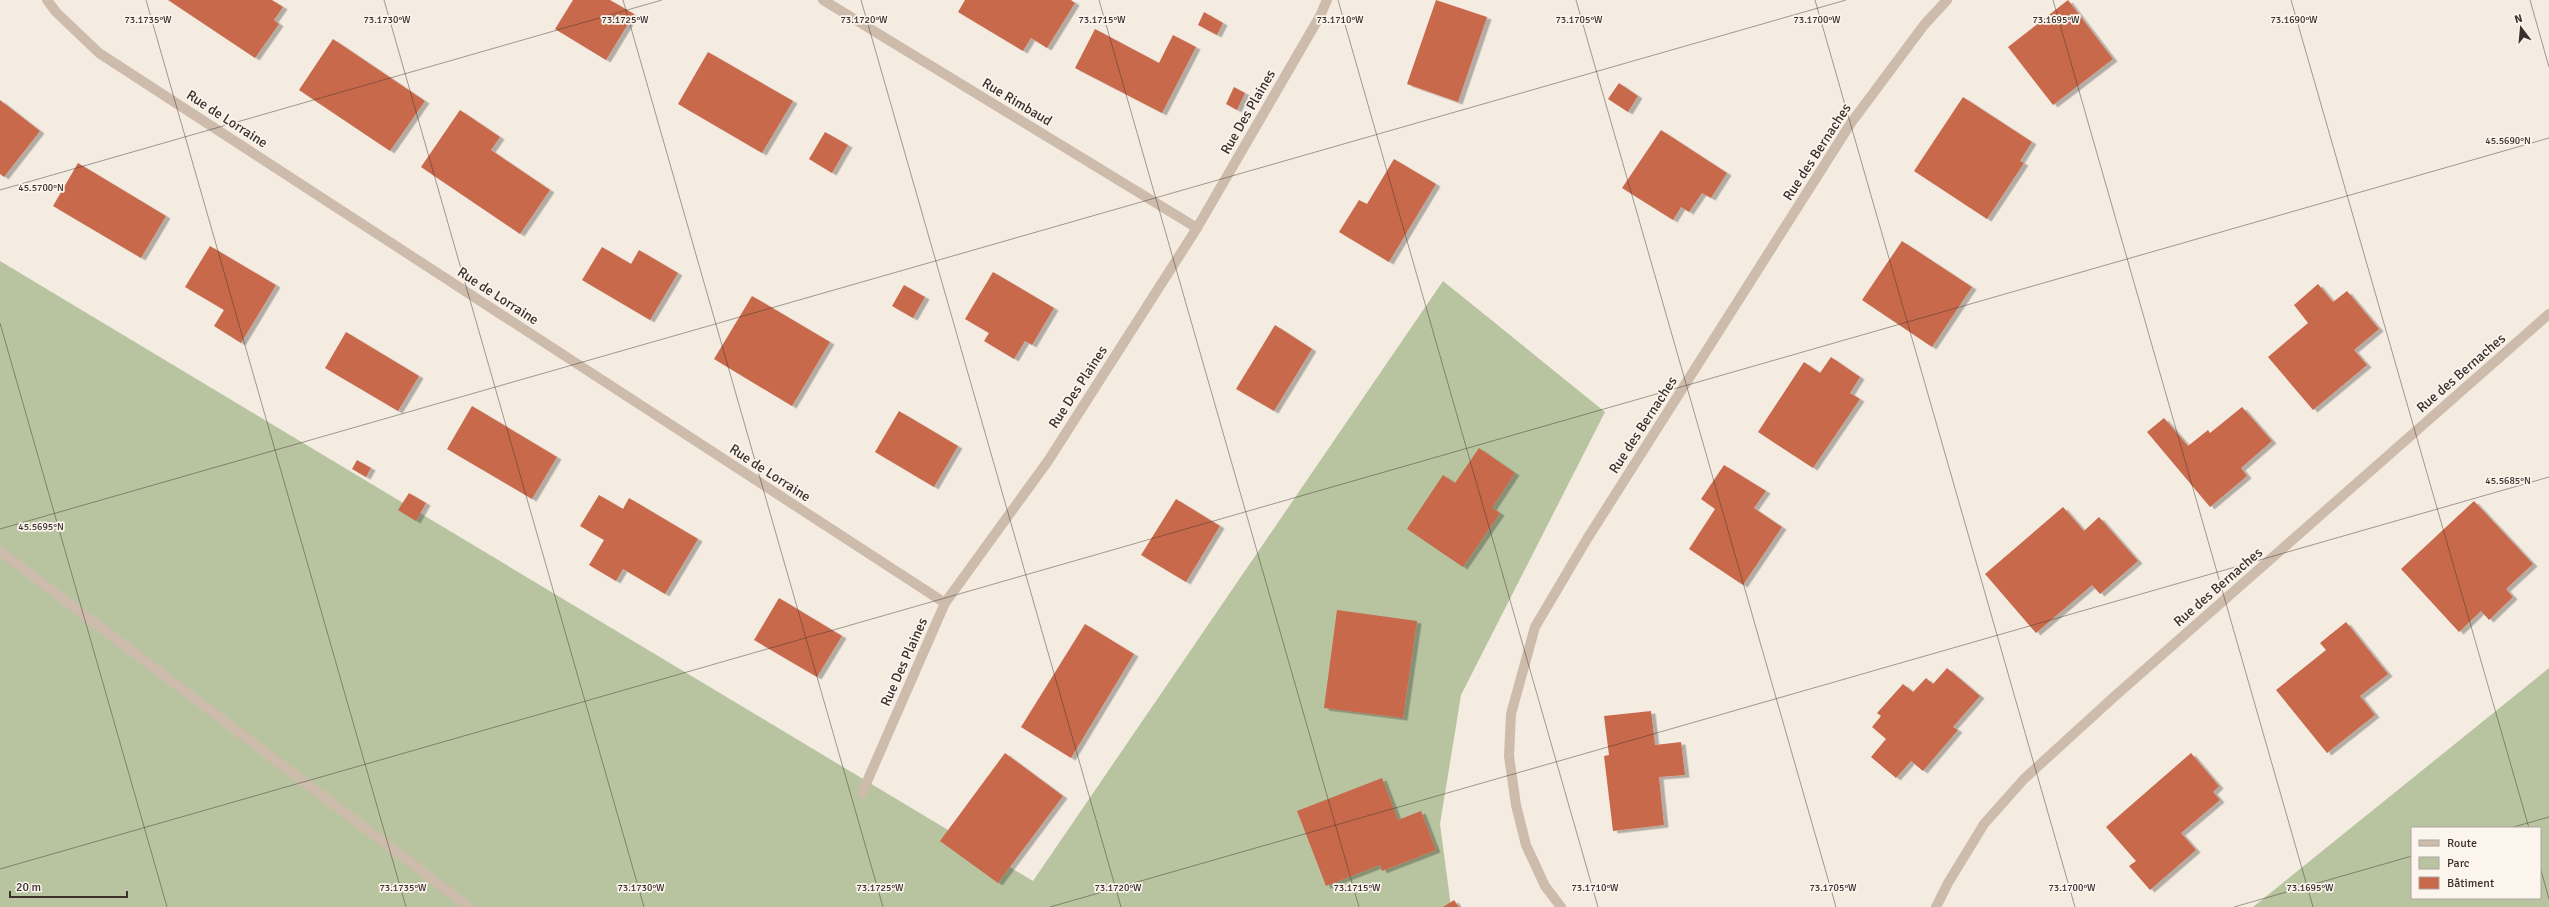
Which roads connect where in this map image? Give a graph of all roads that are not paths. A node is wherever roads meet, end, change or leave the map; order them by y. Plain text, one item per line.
1 (47, 0) edge
2 (823, 0) edge
3 (1327, 0) edge
4 (1947, 0) edge
5 (1197, 228) junction
6 (2549, 314) edge
7 (0, 551) edge
8 (945, 603) junction
9 (862, 793) dead end
10 (469, 907) edge
11 (1561, 907) edge
12 (1936, 907) edge

1 - 8 street, Rue de Lorraine
2 - 5 street, Rue Rimbaud
3 - 5 street, Rue Des Plaines
4 - 11 street, Rue des Bernaches
5 - 8 street, Rue Des Plaines
6 - 12 street, Rue des Bernaches
7 - 10 street
8 - 9 street, Rue Des Plaines

